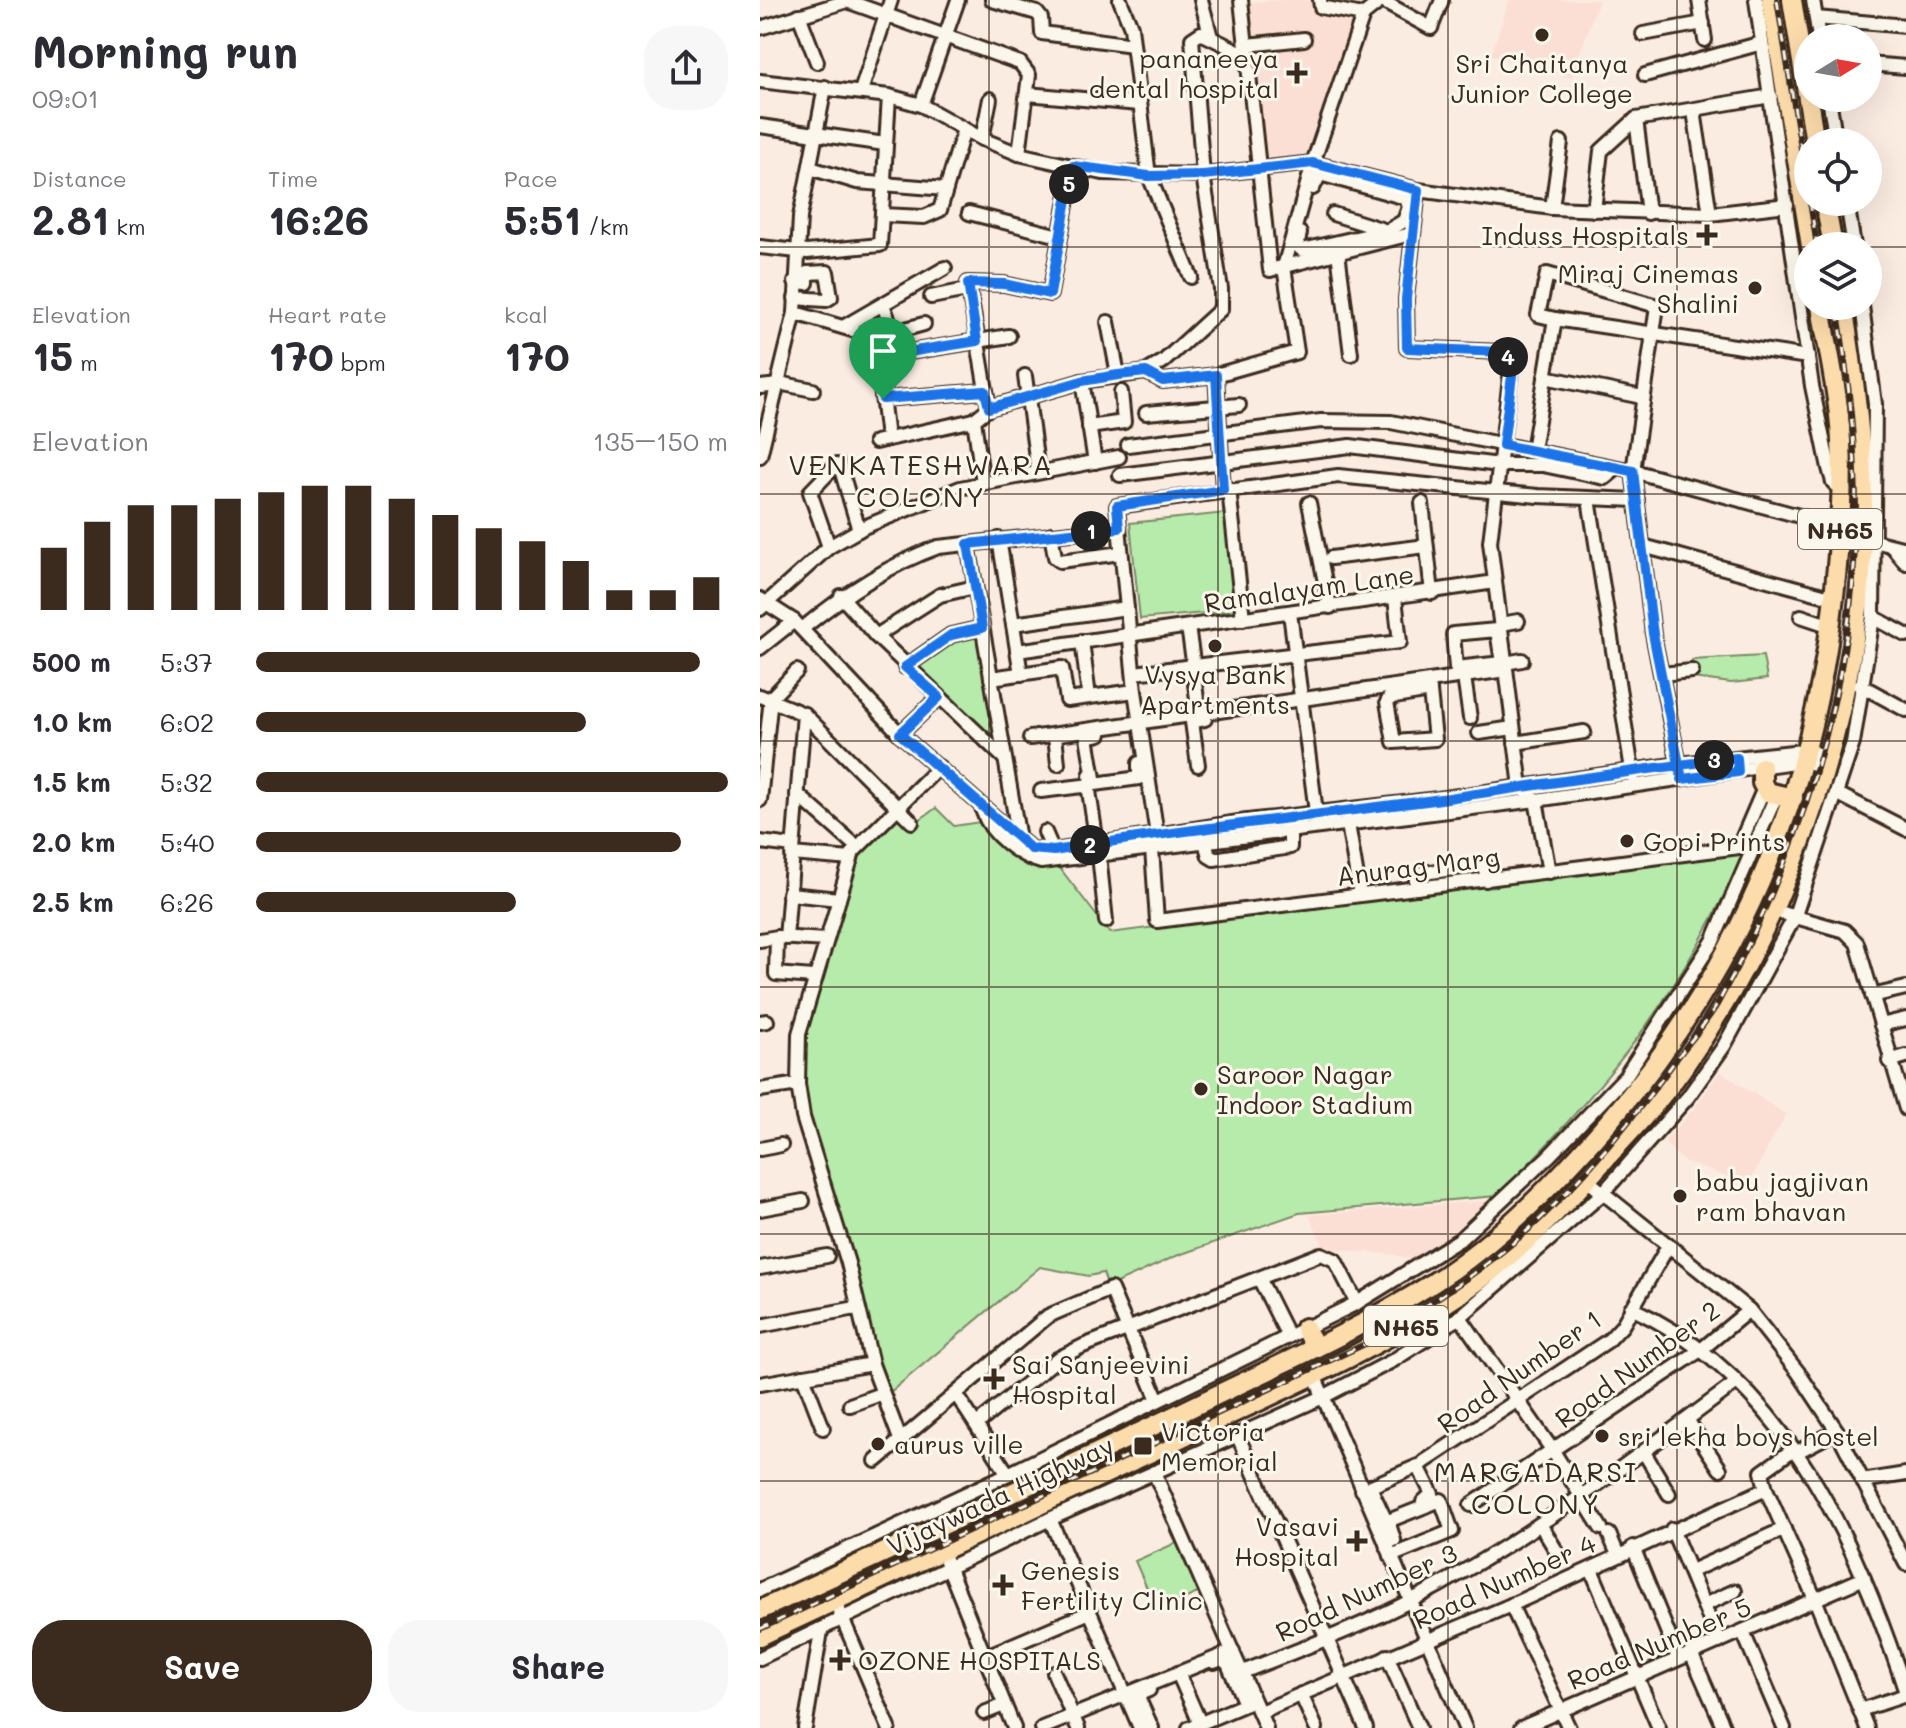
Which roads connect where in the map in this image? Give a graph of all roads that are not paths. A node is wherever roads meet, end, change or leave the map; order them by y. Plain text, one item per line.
1 (891, 0) edge
2 (958, 0) edge
3 (992, 0) edge
4 (1120, 0) edge
5 (1201, 0) edge
6 (1320, 0) edge
7 (1382, 0) edge
8 (1442, 0) edge
9 (1699, 0) edge
10 (1756, 0) edge
11 (1771, 0) edge
12 (1792, 0) edge
13 (1813, 0) edge
14 (1246, 1) edge
15 (799, 15) junction
16 (1363, 15) junction
17 (885, 16) junction
18 (1816, 18) junction
19 (1703, 23) junction
20 (1797, 24) edge
21 (1817, 24) edge
22 (1906, 26) edge
23 (760, 28) edge
24 (1643, 34) dead end
25 (945, 37) junction
26 (1211, 37) junction
27 (1304, 39) dead end
28 (1705, 40) dead end
29 (1762, 43) junction
30 (1133, 45) junction
31 (1247, 48) junction
32 (817, 62) dead end
33 (1882, 65) edge
34 (1906, 67) edge
35 (1645, 75) dead end
36 (760, 81) edge
37 (825, 87) junction
38 (861, 91) junction
39 (1027, 94) junction
40 (889, 96) junction
41 (1771, 96) junction
42 (990, 99) dead end
43 (1139, 104) junction
44 (921, 105) junction
45 (1694, 111) junction
46 (1636, 119) junction
47 (760, 126) edge
48 (964, 129) junction
49 (817, 134) junction
50 (982, 139) junction
51 (1561, 142) dead end
52 (885, 144) junction
53 (1019, 154) junction
54 (1313, 163) junction
55 (1073, 166) junction
56 (810, 168) junction
57 (1258, 169) junction
58 (1203, 175) junction
59 (1149, 176) junction
60 (1364, 184) junction
61 (883, 186) junction
62 (946, 189) junction
63 (1418, 190) junction
64 (1787, 205) junction
65 (1552, 208) junction
66 (1594, 210) junction
67 (969, 213) dead end
68 (1648, 213) junction
69 (1333, 214) dead end
70 (1710, 214) junction
71 (882, 215) junction
72 (1410, 226) junction
73 (1387, 231) junction
74 (1809, 232) edge
75 (1059, 236) junction
76 (760, 247) edge
77 (796, 251) junction
78 (1338, 252) junction
79 (1284, 267) junction
80 (945, 268) dead end
81 (1191, 277) dead end
82 (795, 282) junction
83 (967, 290) junction
84 (931, 297) dead end
85 (795, 298) junction
86 (885, 310) dead end
87 (795, 313) junction
88 (1555, 319) junction
89 (1823, 320) edge
90 (1845, 320) edge
91 (1864, 320) edge
92 (1108, 322) dead end
93 (924, 324) dead end
94 (845, 326) junction
95 (893, 333) junction
96 (1652, 333) junction
97 (1009, 336) dead end
98 (876, 337) junction
99 (977, 341) junction
100 (1351, 354) dead end
101 (878, 357) junction
102 (1808, 357) junction
103 (1146, 372) junction
104 (1118, 375) junction
105 (1216, 375) junction
106 (1025, 376) dead end
107 (1545, 377) junction
108 (1082, 381) junction
109 (779, 384) junction
110 (760, 387) edge
111 (813, 390) dead end
112 (981, 391) junction
113 (1121, 392) dead end
114 (1026, 396) junction
115 (1642, 397) junction
116 (883, 399) junction
117 (1239, 405) dead end
118 (1217, 408) junction
119 (1146, 413) dead end
120 (981, 415) junction
121 (1091, 425) junction
122 (886, 430) dead end
123 (1220, 434) junction
124 (875, 442) dead end
125 (1128, 445) dead end
126 (1503, 445) junction
127 (1533, 450) junction
128 (760, 456) edge
129 (1119, 457) dead end
130 (845, 458) dead end
131 (1095, 462) junction
132 (1221, 462) junction
133 (1499, 465) junction
134 (1617, 468) junction
135 (1633, 471) junction
136 (1038, 472) junction
137 (1120, 475) dead end
138 (983, 483) junction
139 (1226, 490) junction
140 (1496, 492) junction
141 (1842, 492) junction
142 (1589, 499) junction
143 (1637, 500) junction
144 (1309, 503) dead end
145 (1422, 503) dead end
146 (1840, 527) junction
147 (1119, 528) junction
148 (862, 529) junction
149 (1051, 534) junction
150 (999, 539) junction
151 (1868, 539) junction
152 (968, 544) junction
153 (1422, 546) junction
154 (1643, 546) junction
155 (1892, 546) junction
156 (829, 547) junction
157 (1906, 549) edge
158 (1121, 553) junction
159 (1331, 558) dead end
160 (1906, 563) edge
161 (1495, 582) junction
162 (975, 587) junction
163 (1428, 593) junction
164 (841, 596) junction
165 (1396, 596) junction
166 (1834, 598) junction
167 (763, 604) edge
168 (1330, 607) junction
169 (1127, 608) junction
170 (1290, 613) junction
171 (1251, 615) junction
172 (1801, 616) dead end
173 (1873, 617) junction
174 (1518, 621) dead end
175 (1013, 624) junction
176 (1501, 624) junction
177 (798, 625) junction
178 (1831, 626) junction
179 (1188, 627) junction
180 (982, 628) junction
181 (1130, 635) junction
182 (1906, 635) edge
183 (876, 636) junction
184 (1082, 641) junction
185 (1059, 645) junction
186 (760, 648) edge
187 (1017, 651) junction
188 (1295, 653) junction
189 (1522, 660) dead end
190 (1193, 661) dead end
191 (905, 667) junction
192 (1506, 667) junction
193 (1062, 668) junction
194 (1487, 670) junction
195 (797, 671) dead end
196 (1692, 671) dead end
197 (1134, 673) junction
198 (1021, 674) junction
199 (1661, 674) junction
200 (1194, 676) dead end
201 (1847, 677) junction
202 (991, 678) junction
203 (1457, 681) junction
204 (1429, 687) junction
205 (1864, 688) junction
206 (1135, 691) junction
207 (1390, 696) junction
208 (765, 697) edge
209 (939, 697) junction
210 (1089, 697) junction
211 (1525, 699) dead end
212 (1302, 700) junction
213 (1510, 702) junction
214 (1906, 710) edge
215 (804, 714) junction
216 (1199, 715) junction
217 (1221, 715) junction
218 (1470, 718) dead end
219 (1135, 725) junction
220 (1513, 728) junction
221 (1084, 731) junction
222 (1584, 732) dead end
223 (1479, 733) dead end
224 (900, 734) junction
225 (1055, 735) junction
226 (1030, 738) dead end
227 (1515, 743) junction
228 (1806, 756) junction
229 (1004, 758) junction
230 (1737, 758) junction
231 (1828, 761) junction
232 (1058, 764) dead end
233 (1679, 764) junction
234 (1198, 765) dead end
235 (939, 767) junction
236 (1762, 767) junction
237 (1633, 770) junction
238 (1738, 772) junction
239 (1682, 779) junction
240 (761, 784) edge
241 (1521, 787) junction
242 (1635, 787) junction
243 (1041, 791) dead end
244 (1089, 791) dead end
245 (797, 794) junction
246 (1777, 794) junction
247 (1838, 794) junction
248 (760, 800) edge
249 (1536, 800) junction
250 (1402, 803) junction
251 (897, 807) junction
252 (982, 809) junction
253 (1316, 812) junction
254 (1289, 816) junction
255 (1404, 817) junction
256 (912, 822) dead end
257 (1348, 824) junction
258 (1906, 829) edge
259 (1291, 830) junction
260 (1045, 832) dead end
261 (1157, 835) junction
262 (1019, 839) junction
263 (760, 842) edge
264 (1755, 845) junction
265 (1739, 846) junction
266 (1152, 849) junction
267 (792, 850) junction
268 (1098, 850) junction
269 (854, 853) junction
270 (1055, 856) junction
271 (1549, 872) junction
272 (1486, 880) junction
273 (1417, 888) junction
274 (789, 894) junction
275 (1360, 895) junction
276 (839, 899) junction
277 (1771, 910) junction
278 (1794, 918) junction
279 (1106, 921) dead end
280 (781, 938) junction
281 (760, 940) edge
282 (826, 940) junction
283 (1718, 969) junction
284 (813, 977) junction
285 (1737, 981) junction
286 (1906, 988) edge
287 (1872, 996) junction
288 (1906, 1019) edge
289 (1881, 1025) junction
290 (1906, 1056) edge
291 (1889, 1061) junction
292 (798, 1084) junction
293 (760, 1090) edge
294 (1906, 1108) edge
295 (781, 1145) dead end
296 (760, 1149) edge
297 (1587, 1180) junction
298 (1602, 1194) junction
299 (803, 1201) dead end
300 (760, 1209) edge
301 (1494, 1236) junction
302 (1667, 1248) junction
303 (1477, 1250) junction
304 (1510, 1254) junction
305 (827, 1256) dead end
306 (760, 1268) edge
307 (1494, 1268) junction
308 (1260, 1280) junction
309 (1357, 1303) junction
310 (856, 1308) junction
311 (1631, 1308) junction
312 (1749, 1310) junction
313 (1460, 1317) junction
314 (760, 1326) edge
315 (1127, 1326) junction
316 (1296, 1332) junction
317 (1316, 1347) junction
318 (1702, 1349) junction
319 (872, 1364) junction
320 (1314, 1375) junction
321 (803, 1376) junction
322 (1737, 1382) junction
323 (760, 1384) edge
324 (881, 1394) junction
325 (950, 1395) junction
326 (1323, 1397) junction
327 (1158, 1400) junction
328 (1518, 1400) junction
329 (850, 1405) dead end
330 (1688, 1421) junction
331 (978, 1423) junction
332 (823, 1428) dead end
333 (1837, 1431) junction
334 (1237, 1434) junction
335 (901, 1442) junction
336 (1796, 1450) junction
337 (1553, 1451) junction
338 (1645, 1454) junction
339 (876, 1461) dead end
340 (1424, 1462) dead end
341 (1720, 1469) dead end
342 (1154, 1472) junction
343 (1008, 1474) junction
344 (1906, 1474) edge
345 (1862, 1481) junction
346 (1366, 1488) junction
347 (1766, 1489) junction
348 (1669, 1494) dead end
349 (1583, 1497) junction
350 (998, 1498) junction
351 (1471, 1505) dead end
352 (1050, 1519) junction
353 (1008, 1520) junction
354 (1381, 1520) junction
355 (1540, 1524) junction
356 (1672, 1529) junction
357 (1784, 1529) junction
358 (1901, 1541) edge
359 (1633, 1547) junction
360 (1388, 1550) junction
361 (1557, 1552) dead end
362 (1618, 1555) junction
363 (946, 1560) junction
364 (1906, 1564) edge
365 (1591, 1569) junction
366 (1691, 1571) junction
367 (812, 1576) junction
368 (1864, 1578) junction
369 (760, 1590) edge
370 (1735, 1591) dead end
371 (1815, 1599) junction
372 (835, 1601) junction
373 (1411, 1601) junction
374 (1511, 1605) junction
375 (1704, 1605) junction
376 (760, 1610) edge
377 (1090, 1612) junction
378 (844, 1619) junction
379 (821, 1631) junction
380 (1743, 1632) junction
381 (760, 1636) edge
382 (1327, 1637) junction
383 (1427, 1639) junction
384 (1719, 1642) junction
385 (1233, 1651) junction
386 (1691, 1653) junction
387 (1387, 1656) junction
388 (984, 1657) junction
389 (760, 1658) edge
390 (1678, 1658) junction
391 (1243, 1672) junction
392 (1054, 1673) dead end
393 (1179, 1675) junction
394 (1344, 1676) junction
395 (1637, 1676) junction
396 (1126, 1694) junction
397 (1301, 1694) junction
398 (1906, 1694) edge
399 (1004, 1705) junction
400 (1253, 1706) junction
401 (1561, 1710) junction
402 (1860, 1710) junction
403 (984, 1713) dead end
404 (1072, 1714) junction
405 (1195, 1726) edge
406 (805, 1728) edge
407 (889, 1728) edge
408 (1014, 1728) edge
409 (1042, 1728) edge
410 (1078, 1728) edge
411 (1140, 1728) edge
412 (1152, 1728) edge
413 (1266, 1728) edge
414 (1316, 1728) edge
415 (1366, 1728) edge
416 (1419, 1728) edge
417 (1465, 1728) edge
418 (1521, 1728) edge
419 (1569, 1728) edge
420 (1659, 1728) edge
421 (1724, 1728) edge
422 (1784, 1728) edge
423 (1867, 1728) edge

1 - 17 street
2 - 25 street
3 - 30 street
4 - 30 street
5 - 26 street
6 - 16 street
7 - 8 street
7 - 16 street
9 - 19 street
10 - 29 street
11 - 74 highway
12 - 20 highway
13 - 18 street
14 - 31 street
15 - 17 street
15 - 23 street
15 - 32 street
16 - 54 street
17 - 25 street
17 - 38 street
18 - 21 street
18 - 22 street
19 - 24 street
19 - 28 street
25 - 39 street
25 - 44 street
26 - 31 street
26 - 58 street
27 - 31 street
29 - 35 street
29 - 41 street
30 - 43 street
31 - 57 street
33 - 34 street
36 - 37 street
37 - 38 street
37 - 49 street
38 - 40 street
39 - 43 street
39 - 53 street
40 - 44 street
40 - 52 street
41 - 45 street
41 - 64 street
42 - 50 street
43 - 59 street
44 - 48 street
45 - 46 street
45 - 70 street
46 - 66 street
46 - 68 street
47 - 49 street
48 - 50 street
48 - 62 street
49 - 52 street
49 - 56 street
50 - 53 street
51 - 65 street
52 - 61 street
53 - 55 street
54 - 57 street
54 - 60 street
54 - 79 street
55 - 59 street
55 - 75 street
56 - 61 street
56 - 77 street
57 - 58 street
57 - 79 street
58 - 59 street
58 - 103 street
59 - 81 street
60 - 63 street
60 - 72 street
60 - 73 street
61 - 62 street
61 - 71 street
62 - 71 street
63 - 65 street
63 - 72 street
64 - 70 street
64 - 102 street
65 - 66 street
66 - 68 street
67 - 75 street
68 - 70 street
69 - 73 street
71 - 77 street
72 - 73 street
72 - 78 street
72 - 126 street
75 - 83 street
76 - 77 street
77 - 82 street
78 - 79 street
78 - 100 street
79 - 105 street
80 - 94 street
82 - 85 street
82 - 85 street
83 - 84 street
83 - 99 street
85 - 87 street
86 - 95 street
87 - 94 street
87 - 109 street
88 - 96 street
88 - 96 street
88 - 107 street
89 - 141 highway, Vijaywada Highway / NH65
90 - 151 highway, Vijaywada Highway / NH65
91 - 151 street
92 - 104 street
93 - 95 street
94 - 98 street
95 - 98 street
96 - 102 street
96 - 115 street
97 - 99 street
98 - 101 street
99 - 101 street
99 - 112 street
101 - 116 street
102 - 141 street
103 - 104 street
103 - 105 street
104 - 108 street
105 - 118 street
106 - 114 street
107 - 115 street
107 - 127 street
108 - 114 street
108 - 121 street
109 - 110 street
109 - 111 street
109 - 128 street
112 - 116 street
112 - 120 street
113 - 121 street
114 - 120 street
114 - 136 street
115 - 135 street
116 - 122 street
117 - 118 street
118 - 119 street
118 - 123 street
120 - 124 street
120 - 138 street
121 - 131 street
123 - 125 street
123 - 126 street
123 - 132 street
126 - 127 street
126 - 133 street
127 - 134 street
129 - 131 street
130 - 148 street
131 - 136 street
132 - 133 street
132 - 137 street
132 - 139 street
133 - 134 street
133 - 140 street
134 - 135 street
135 - 143 street
135 - 146 street
136 - 138 street
138 - 148 street
139 - 140 street
139 - 147 street
139 - 171 street
140 - 142 street
140 - 161 street
141 - 146 highway, Vijaywada Highway / NH65
142 - 143 street
142 - 237 street
143 - 154 street
144 - 168 street
145 - 153 street
146 - 166 highway, Vijaywada Highway / NH65
147 - 149 street
147 - 158 street
148 - 156 street
148 - 156 street
149 - 150 street
149 - 158 street
150 - 152 street
150 - 175 street
151 - 155 street
151 - 173 street
151 - 201 highway, Vijaywada Highway / NH65
152 - 162 street
152 - 164 street
153 - 159 street
153 - 163 street
154 - 166 street
154 - 199 street
155 - 157 street
155 - 160 street
156 - 167 street
158 - 169 street
161 - 163 street, Ramalayam Lane
161 - 176 street
162 - 180 street
162 - 183 street
163 - 165 street, Ramalayam Lane
164 - 177 street
164 - 183 street
165 - 168 street, Ramalayam Lane
165 - 188 street
166 - 178 highway, Vijaywada Highway / NH65
167 - 177 street
168 - 170 street, Ramalayam Lane
169 - 175 street
169 - 181 street
170 - 171 street, Ramalayam Lane
170 - 188 street
171 - 179 street, Ramalayam Lane
172 - 178 street
173 - 182 street
173 - 205 street
174 - 176 street
175 - 187 street
176 - 192 street
177 - 186 street
177 - 224 street
178 - 228 highway, Vijaywada Highway / NH65
179 - 181 street, Ramalayam Lane
179 - 190 street
180 - 191 street
180 - 202 street
181 - 184 street, Ramalayam Lane
181 - 197 street
183 - 191 street
184 - 185 street, Ramalayam Lane
184 - 210 street
185 - 187 street, Ramalayam Lane
185 - 193 street
187 - 198 street
188 - 197 street
188 - 212 street
189 - 192 street
191 - 209 street
192 - 194 street
192 - 213 street
193 - 198 street
193 - 210 street
194 - 194 street
194 - 203 street
195 - 208 street
196 - 199 street
197 - 206 street
198 - 202 street
199 - 233 street
200 - 216 street
201 - 205 street
201 - 231 highway, Vijaywada Highway / NH65
202 - 229 street
203 - 204 street
203 - 218 street
204 - 207 street
204 - 207 street
205 - 214 street
205 - 247 street
206 - 210 street
206 - 219 street
207 - 212 street
208 - 215 street
208 - 240 street
209 - 224 street
209 - 229 street
211 - 213 street
212 - 217 street
212 - 253 street
213 - 220 street
215 - 245 street
215 - 251 street
216 - 217 street
216 - 219 street
217 - 234 street
219 - 219 street
219 - 221 street
219 - 261 street
220 - 223 street
220 - 227 street
221 - 225 street
221 - 243 street
222 - 227 street
224 - 235 street
225 - 226 street
225 - 232 street
227 - 241 street
228 - 230 street
228 - 231 street
228 - 236 street
228 - 246 highway, Vijaywada Highway / NH65
229 - 262 street
230 - 233 street
230 - 238 street
231 - 277 highway, Vijaywada Highway / NH65
233 - 237 street
233 - 239 street
235 - 251 street
235 - 252 street
236 - 238 street
236 - 246 highway
237 - 241 street
237 - 242 street
238 - 239 street
239 - 242 street
240 - 248 street
241 - 249 street
241 - 250 street
242 - 249 street
244 - 268 street
245 - 267 street
245 - 269 street
246 - 264 street
246 - 265 street
246 - 283 highway, Vijaywada Highway / NH65
247 - 258 street
247 - 278 street
249 - 255 street
249 - 271 street
250 - 253 street
250 - 255 street
251 - 256 street
251 - 269 street
252 - 262 street
252 - 270 street
253 - 254 street
254 - 259 street
254 - 261 street
255 - 257 street
257 - 259 street
257 - 275 street
259 - 266 street
260 - 270 street
261 - 266 street
261 - 268 street
262 - 270 street
263 - 267 street
264 - 265 street, Anurag Marg
264 - 309 street
265 - 271 street, Anurag Marg
266 - 268 street
266 - 275 street, Anurag Marg
267 - 269 street
267 - 274 street
268 - 270 street
268 - 279 street
269 - 276 street
271 - 272 street, Anurag Marg
272 - 273 street, Anurag Marg
272 - 273 street
273 - 275 street, Anurag Marg
274 - 276 street
274 - 280 street
276 - 282 street
277 - 278 street
277 - 285 highway, Vijaywada Highway / NH65
278 - 287 street
278 - 298 street
280 - 281 street
280 - 282 street
280 - 284 street
282 - 284 street
283 - 285 highway
283 - 301 highway, Vijaywada Highway / NH65
284 - 292 street
285 - 297 highway, Vijaywada Highway / NH65
286 - 287 street
287 - 289 street
288 - 289 street
289 - 291 street
290 - 291 street
291 - 294 street
292 - 293 street
292 - 310 street
295 - 296 street
297 - 298 street
297 - 304 highway, Vijaywada Highway / NH65
298 - 302 street
298 - 313 street
299 - 300 street
301 - 303 highway, Vijaywada Highway / NH65
301 - 304 highway
302 - 311 street, Road Number 1
302 - 312 street
303 - 307 highway
303 - 317 highway, Vijaywada Highway / NH65
304 - 307 highway, Vijaywada Highway / NH65
305 - 306 street
307 - 320 highway, Vijaywada Highway / NH65
308 - 309 street
308 - 315 street
308 - 316 street
309 - 316 street
310 - 314 street
310 - 319 street
311 - 318 street, Road Number 1
311 - 328 street, Road Number 1
312 - 318 street, Road Number 2
312 - 333 street
313 - 326 street
313 - 328 street
315 - 325 street
315 - 327 street
315 - 331 street
316 - 317 highway
316 - 327 street
317 - 350 highway, Vijaywada Highway / NH65
318 - 322 street, Road Number 1
318 - 337 street, Road Number 2
319 - 321 street
319 - 324 street
320 - 326 street
320 - 353 highway, Vijaywada Highway / NH65
321 - 323 street
321 - 332 street
322 - 330 street, Road Number 3
322 - 336 street, Road Number 1
324 - 329 street
324 - 335 street
325 - 331 street
325 - 335 street
326 - 334 street
326 - 346 street
327 - 343 street
328 - 337 street
328 - 340 street, Road Number 1
330 - 338 street, Road Number 3
330 - 341 street
331 - 343 street
333 - 336 street
333 - 345 street
334 - 342 street
334 - 382 street
335 - 339 street
336 - 347 street
336 - 368 street, Road Number 1
337 - 349 street
337 - 351 street, Road Number 2
338 - 348 street
338 - 349 street, Road Number 3
342 - 352 street
342 - 385 street
343 - 367 street
344 - 345 street
345 - 358 street
346 - 354 street
346 - 354 street
347 - 356 street, Road Number 4
347 - 357 street
349 - 355 street, Road Number 3
349 - 362 street
350 - 353 highway
350 - 367 highway, Vijaywada Highway / NH65
352 - 363 street
352 - 377 street
353 - 363 highway, Vijaywada Highway / NH65
354 - 360 street
355 - 361 street
355 - 373 street, Road Number 3
356 - 359 street, Road Number 4
356 - 366 street
357 - 366 street
357 - 371 street
358 - 364 street
359 - 362 street, Road Number 4
359 - 390 street
360 - 360 street
360 - 373 street
362 - 365 street, Road Number 4
363 - 372 highway, Vijaywada Highway / NH65
363 - 378 street
363 - 388 street
365 - 374 street, Road Number 4
365 - 395 street
366 - 375 street
367 - 369 street
367 - 376 highway, Vijaywada Highway / NH65
368 - 371 street, Road Number 5
368 - 398 street, Road Number 1
370 - 375 street
371 - 380 street, Road Number 5
371 - 402 street
372 - 378 street
372 - 381 highway, Vijaywada Highway / NH65
373 - 382 street, Road Number 3
373 - 383 street
374 - 383 street, Road Number 4
374 - 401 street
375 - 384 street
377 - 388 street
377 - 396 street
378 - 379 street
378 - 407 street
379 - 389 street
379 - 406 street
380 - 384 street, Road Number 5
380 - 422 street
382 - 391 street, Road Number 3
382 - 394 street
383 - 387 street, Road Number 4
383 - 417 street
384 - 386 street, Road Number 5
385 - 391 street
385 - 393 street
386 - 390 street, Road Number 5
386 - 421 street
387 - 394 street, Road Number 4
387 - 416 street
388 - 399 street
390 - 395 street, Road Number 5
391 - 400 street
392 - 404 street
393 - 396 street
393 - 400 street
393 - 405 street
393 - 412 street
394 - 397 street, Road Number 4
394 - 415 street
395 - 401 street, Road Number 5
395 - 420 street
396 - 404 street
396 - 411 street
397 - 400 street, Road Number 4
397 - 414 street
398 - 402 street
399 - 403 street
399 - 408 street
400 - 405 street, Road Number 4
400 - 413 street
401 - 418 street, Road Number 5
401 - 419 street
402 - 423 street
404 - 409 street
404 - 410 street

